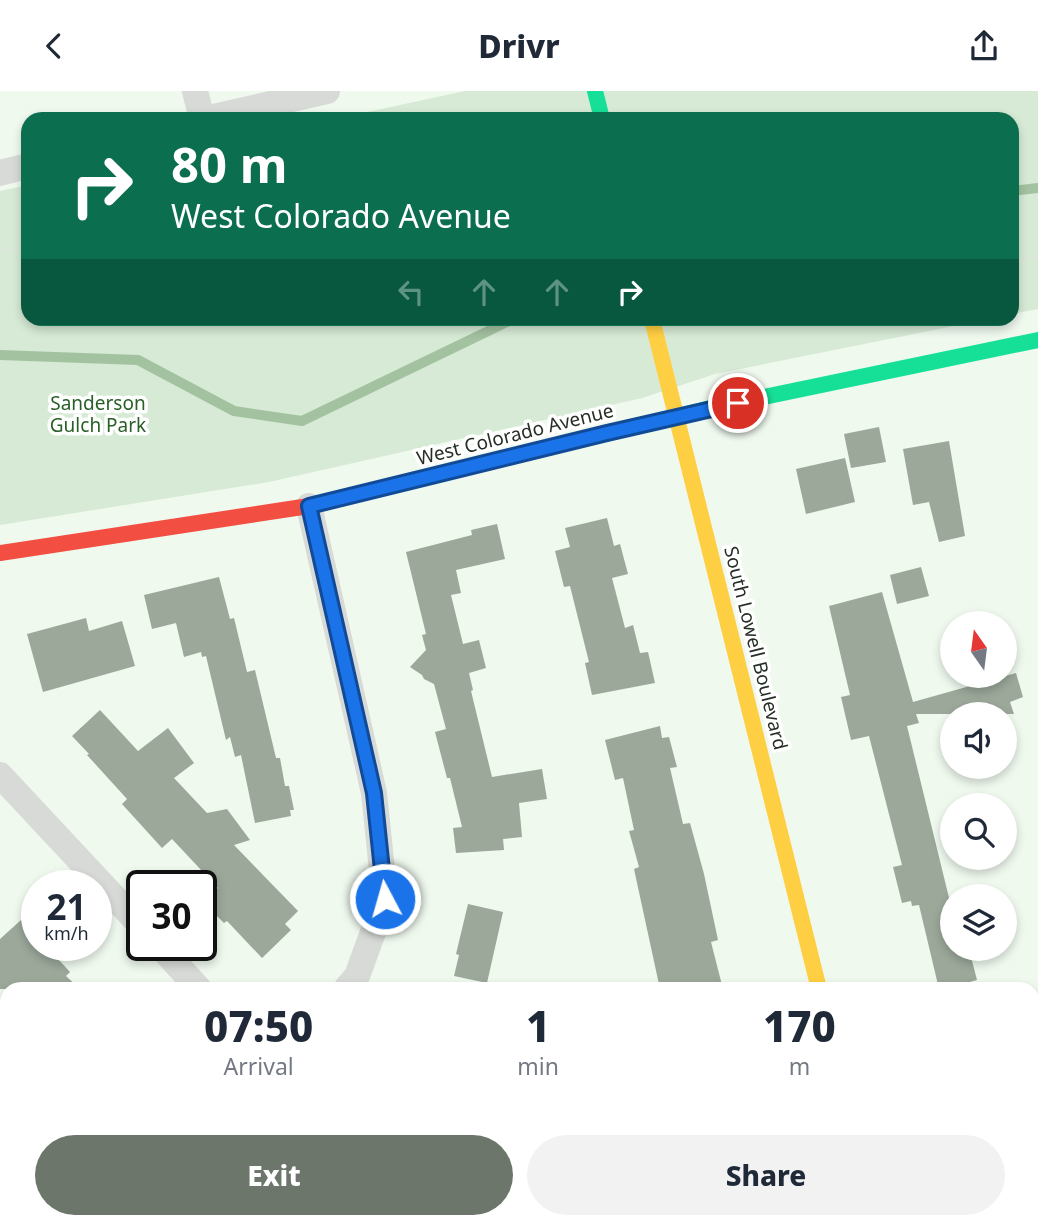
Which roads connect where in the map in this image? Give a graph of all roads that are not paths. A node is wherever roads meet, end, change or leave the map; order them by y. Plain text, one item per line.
1 (195, 91) edge
2 (327, 91) edge
3 (595, 91) edge
4 (201, 112) edge
5 (234, 112) edge
6 (600, 112) edge
7 (21, 168) edge
8 (0, 173) edge
9 (654, 326) edge
10 (1038, 340) edge
11 (677, 417) junction
12 (309, 506) junction
13 (0, 553) edge
14 (0, 775) edge
15 (126, 910) edge
16 (174, 961) edge
17 (193, 982) edge
18 (352, 982) edge
19 (816, 982) edge

1 - 4 street
2 - 5 street
3 - 6 street
7 - 8 street
9 - 11 street, South Lowell Boulevard
10 - 11 street, West Colorado Avenue
11 - 12 street, West Colorado Avenue
11 - 19 street, South Lowell Boulevard
12 - 13 street, West Colorado Avenue
12 - 18 street
14 - 15 street
16 - 17 street

